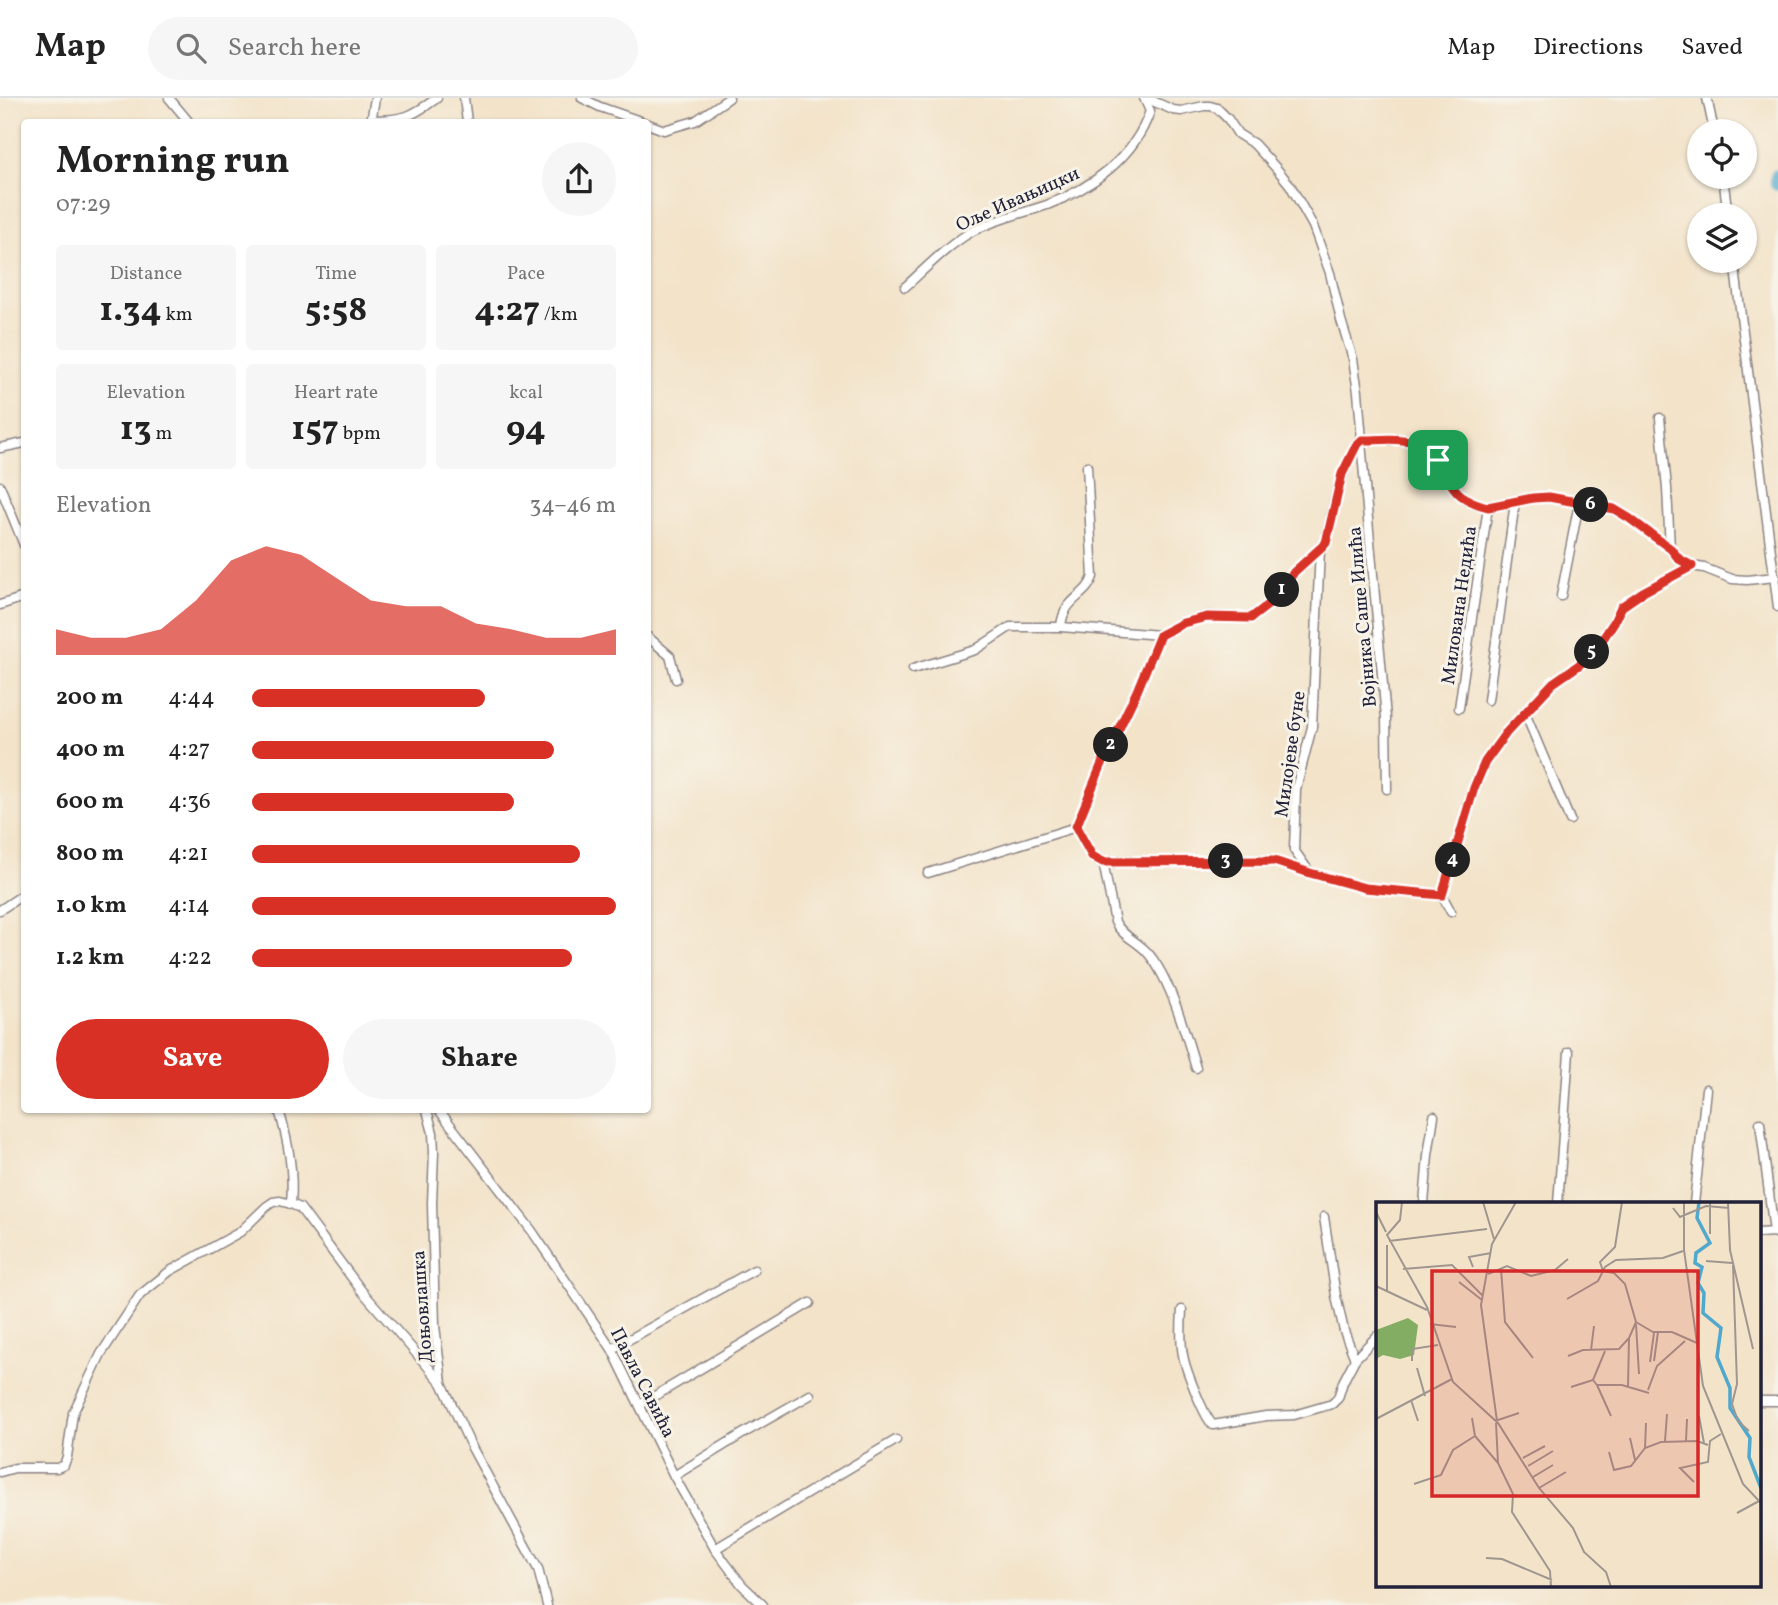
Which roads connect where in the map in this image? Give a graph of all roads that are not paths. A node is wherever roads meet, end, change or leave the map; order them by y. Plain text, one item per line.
1 (169, 98) edge
2 (375, 98) edge
3 (437, 98) edge
4 (464, 98) edge
5 (582, 98) edge
6 (729, 98) edge
7 (1145, 98) edge
8 (1707, 98) edge
9 (186, 119) edge
10 (371, 119) edge
11 (393, 119) edge
12 (467, 119) edge
13 (634, 119) edge
14 (1711, 119) edge
15 (651, 125) edge
16 (1736, 273) edge
17 (905, 287) dead end
18 (1660, 418) dead end
19 (1360, 442) junction
20 (21, 444) edge
21 (0, 448) edge
22 (1087, 466) dead end
23 (0, 486) edge
24 (1514, 502) junction
25 (1579, 503) junction
26 (1488, 507) junction
27 (21, 538) edge
28 (1320, 549) junction
29 (1671, 549) junction
30 (1775, 555) edge
31 (1692, 566) junction
32 (1774, 577) junction
33 (1561, 596) dead end
34 (21, 598) edge
35 (0, 605) edge
36 (1778, 607) edge
37 (1061, 627) junction
38 (1160, 635) junction
39 (651, 640) edge
40 (913, 668) dead end
41 (676, 679) dead end
42 (1488, 700) dead end
43 (1459, 708) dead end
44 (1525, 713) junction
45 (1387, 789) dead end
46 (1570, 820) dead end
47 (1076, 827) junction
48 (1103, 862) junction
49 (928, 873) dead end
50 (1310, 873) junction
51 (1442, 895) junction
52 (21, 896) edge
53 (0, 910) edge
54 (1451, 912) dead end
55 (1569, 1052) dead end
56 (1196, 1068) dead end
57 (1706, 1089) dead end
58 (280, 1113) edge
59 (430, 1113) edge
60 (441, 1113) edge
61 (1434, 1116) dead end
62 (1760, 1123) dead end
63 (1424, 1202) edge
64 (1558, 1202) edge
65 (1694, 1202) edge
66 (291, 1204) junction
67 (1324, 1217) dead end
68 (1776, 1233) edge
69 (754, 1270) dead end
70 (810, 1303) dead end
71 (1182, 1310) dead end
72 (1376, 1337) edge
73 (612, 1349) junction
74 (1355, 1359) junction
75 (442, 1383) junction
76 (810, 1395) dead end
77 (1760, 1401) edge
78 (1778, 1401) edge
79 (640, 1405) junction
80 (896, 1440) dead end
81 (0, 1472) edge
82 (674, 1476) junction
83 (715, 1549) junction
84 (547, 1605) edge
85 (763, 1605) edge

1 - 9 street
2 - 10 street
3 - 11 street
4 - 12 street
5 - 13 street
6 - 15 street
7 - 17 street, Оље Ивањицки
7 - 19 street, Војника Саше Илића
8 - 14 street
16 - 30 street
18 - 29 street
19 - 26 street
19 - 28 street, Милојеве буне
19 - 45 street, Војника Саше Илића
20 - 21 street
22 - 37 street
23 - 27 street
24 - 25 street
24 - 26 street
24 - 42 street
25 - 29 street
25 - 33 street
26 - 43 street, Милована Недића
28 - 38 street, Милојеве буне
28 - 50 street, Милојеве буне
29 - 31 street
30 - 32 street
31 - 32 street
31 - 44 street
32 - 36 street
34 - 35 street
37 - 38 street
37 - 40 street
38 - 47 street
39 - 41 street
44 - 46 street
44 - 51 street
47 - 48 street
47 - 49 street
48 - 50 street
48 - 56 street
50 - 51 street
51 - 54 street
52 - 53 street
55 - 64 street
57 - 65 street
58 - 66 street
59 - 75 street, Доњовлашка
60 - 73 street, Павла Савића
61 - 63 street
62 - 68 street
66 - 75 street
66 - 81 street
67 - 74 street
69 - 73 street
70 - 79 street
71 - 74 street
72 - 74 street
73 - 79 street, Павла Савића
75 - 84 street, Доњовлашка
76 - 82 street
77 - 78 street
79 - 82 street, Павла Савића
80 - 83 street
82 - 83 street, Павла Савића
83 - 85 street, Павла Савића

